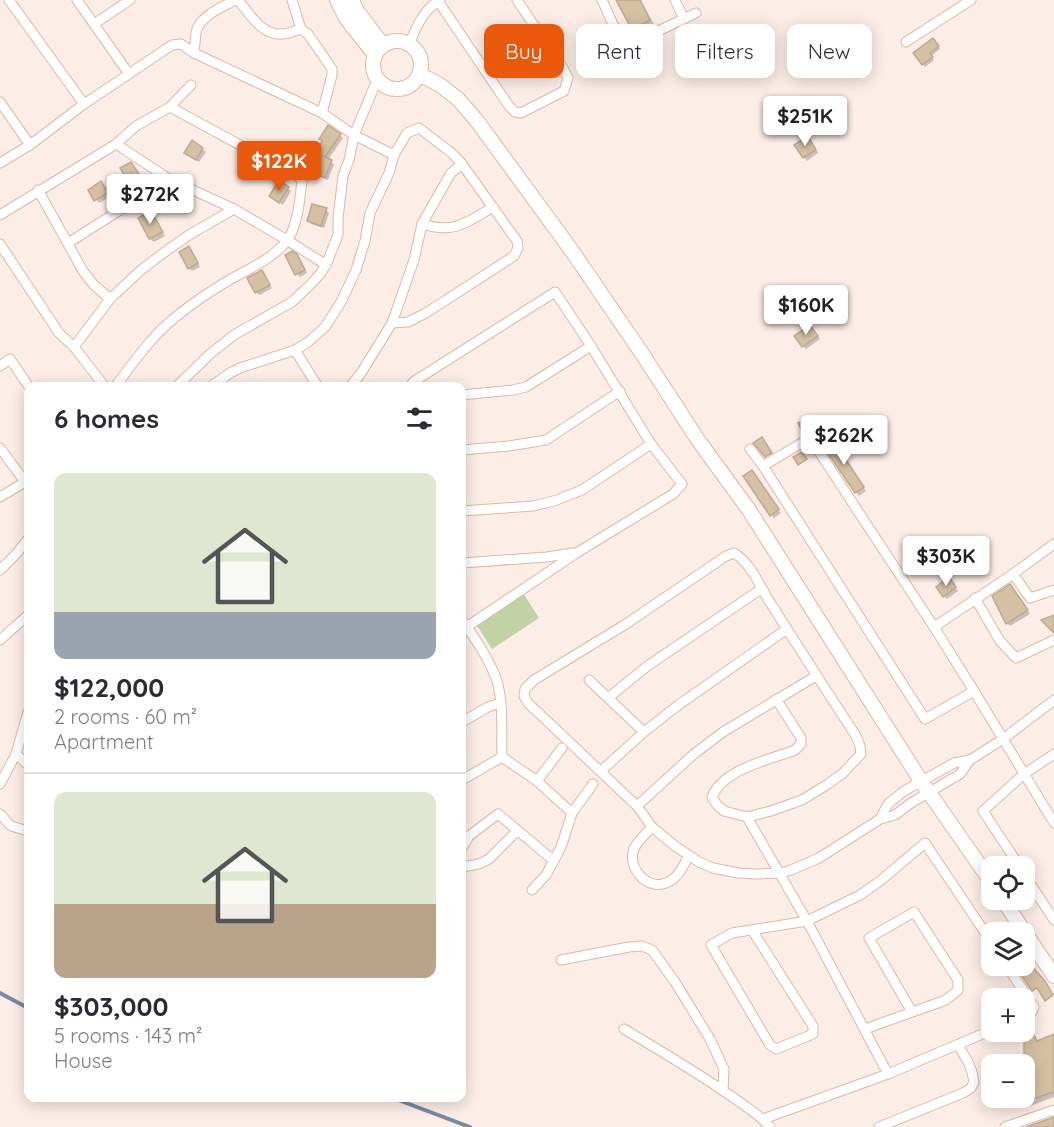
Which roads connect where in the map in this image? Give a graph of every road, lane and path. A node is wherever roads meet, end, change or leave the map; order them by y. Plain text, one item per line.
1 (9, 0) edge
2 (77, 0) edge
3 (130, 0) edge
4 (237, 0) edge
5 (292, 0) edge
6 (337, 0) edge
7 (352, 0) edge
8 (518, 0) edge
9 (602, 0) edge
10 (675, 0) edge
11 (971, 0) edge
12 (439, 1) edge
13 (696, 13) dead end
14 (684, 19) junction
15 (94, 24) junction
16 (301, 29) junction
17 (906, 42) dead end
18 (409, 45) junction
19 (379, 50) junction
20 (194, 53) junction
21 (129, 74) junction
22 (419, 74) junction
23 (377, 80) junction
24 (191, 86) dead end
25 (0, 102) edge
26 (84, 104) junction
27 (170, 107) junction
28 (322, 113) junction
29 (354, 135) junction
30 (116, 144) junction
31 (30, 145) junction
32 (394, 155) junction
33 (0, 162) edge
34 (462, 164) junction
35 (169, 179) junction
36 (38, 190) junction
37 (493, 207) junction
38 (234, 209) junction
39 (0, 215) edge
40 (422, 224) junction
41 (287, 240) junction
42 (68, 243) junction
43 (0, 244) edge
44 (326, 265) junction
45 (110, 299) junction
46 (392, 323) junction
47 (74, 346) junction
48 (591, 346) junction
49 (295, 350) junction
50 (0, 366) edge
51 (26, 382) edge
52 (101, 382) edge
53 (119, 382) edge
54 (181, 382) edge
55 (218, 382) edge
56 (315, 382) edge
57 (354, 382) edge
58 (413, 382) edge
59 (620, 391) junction
60 (466, 395) edge
61 (651, 444) junction
62 (0, 448) edge
63 (750, 449) dead end
64 (466, 450) edge
65 (763, 466) junction
66 (24, 480) edge
67 (24, 485) edge
68 (0, 497) edge
69 (466, 511) edge
70 (24, 544) edge
71 (1054, 544) edge
72 (578, 552) junction
73 (466, 563) edge
74 (0, 570) edge
75 (1013, 573) junction
76 (761, 589) junction
77 (1054, 590) edge
78 (975, 598) junction
79 (24, 619) edge
80 (466, 625) edge
81 (934, 627) junction
82 (466, 629) edge
83 (787, 629) junction
84 (0, 640) edge
85 (1054, 640) edge
86 (816, 676) junction
87 (589, 680) dead end
88 (974, 691) junction
89 (608, 698) junction
90 (776, 699) junction
91 (1054, 700) edge
92 (500, 703) junction
93 (466, 720) edge
94 (24, 726) edge
95 (644, 732) junction
96 (1003, 739) junction
97 (562, 748) dead end
98 (16, 754) junction
99 (1054, 754) edge
100 (502, 757) junction
101 (970, 760) junction
102 (24, 761) edge
103 (601, 771) junction
104 (1024, 774) junction
105 (466, 778) edge
106 (537, 781) junction
107 (0, 784) edge
108 (593, 784) dead end
109 (925, 787) junction
110 (637, 806) junction
111 (1051, 811) edge
112 (572, 813) junction
113 (0, 814) edge
114 (747, 817) junction
115 (1054, 823) edge
116 (652, 827) junction
117 (24, 830) edge
118 (517, 831) junction
119 (466, 841) edge
120 (689, 855) junction
121 (1013, 856) edge
122 (554, 861) junction
123 (466, 866) edge
124 (981, 867) edge
125 (780, 873) junction
126 (532, 890) dead end
127 (1035, 891) edge
128 (1010, 910) edge
129 (1054, 920) edge
130 (807, 921) junction
131 (981, 927) edge
132 (752, 930) junction
133 (561, 960) dead end
134 (1054, 976) edge
135 (912, 1012) junction
136 (624, 1029) dead end
137 (864, 1029) junction
138 (981, 1035) edge
139 (958, 1046) junction
140 (888, 1074) junction
141 (723, 1091) junction
142 (1054, 1110) edge
143 (766, 1123) edge
144 (879, 1127) edge
145 (1005, 1127) edge

1 - 26 street
2 - 15 street
3 - 15 street
4 - 16 street
4 - 20 street
5 - 16 street
6 - 19 street
7 - 19 street
8 - 12 street
9 - 14 street
10 - 14 street
11 - 17 street
12 - 18 street
13 - 14 street
15 - 21 street
16 - 28 street
18 - 19 street
18 - 22 street
19 - 23 street
20 - 21 street
20 - 28 street
21 - 26 street
22 - 23 street
22 - 109 street
23 - 29 street
24 - 27 street
25 - 31 street
26 - 31 street
27 - 30 street
27 - 41 street
28 - 29 street
29 - 32 street
29 - 44 street
30 - 35 street
30 - 36 street
31 - 33 street
32 - 34 street
32 - 49 street
34 - 37 street
34 - 40 street
35 - 38 street
35 - 42 street
36 - 39 street
36 - 42 street
37 - 40 street
37 - 46 street
38 - 41 street
38 - 45 street
40 - 46 street
41 - 44 street
41 - 53 street
42 - 45 street
43 - 47 street
44 - 54 street
45 - 47 street
46 - 57 street
47 - 52 street
48 - 58 street
48 - 59 street
48 - 60 street
49 - 55 street
49 - 56 street
50 - 51 street
59 - 61 street
59 - 64 street
61 - 69 street
61 - 72 street
62 - 66 street
63 - 65 street
65 - 81 street
65 - 88 street
67 - 68 street
70 - 74 street
71 - 75 street
72 - 73 street
72 - 80 street
75 - 77 street
75 - 78 street
76 - 83 street
76 - 89 street
76 - 103 street
78 - 81 street
78 - 85 street
79 - 84 street
81 - 88 street
82 - 92 street
83 - 86 street
83 - 95 street
86 - 90 street
86 - 114 street
87 - 89 street
88 - 96 street
89 - 95 street
90 - 110 street
90 - 114 street
91 - 96 street
92 - 93 street
92 - 100 street
94 - 98 street
95 - 103 street
96 - 101 street
96 - 104 street
97 - 106 street
98 - 102 street
98 - 107 street
99 - 104 street
100 - 105 street
100 - 106 street
101 - 109 street
101 - 109 street
103 - 110 street
104 - 111 street
104 - 121 street
106 - 112 street
108 - 112 street
109 - 124 street
109 - 125 street
110 - 116 street
111 - 115 street
112 - 122 street
113 - 117 street
114 - 125 street
116 - 120 street
116 - 120 street
118 - 119 street
118 - 122 street
118 - 123 street
120 - 125 street
122 - 126 street
125 - 130 street
127 - 129 street
128 - 134 street
130 - 131 street
130 - 132 street
130 - 137 street
132 - 132 street
133 - 141 street
135 - 135 street
135 - 137 street
136 - 141 street
137 - 140 street
138 - 139 street
139 - 140 street
139 - 144 street
140 - 143 street
141 - 143 street
142 - 145 street

